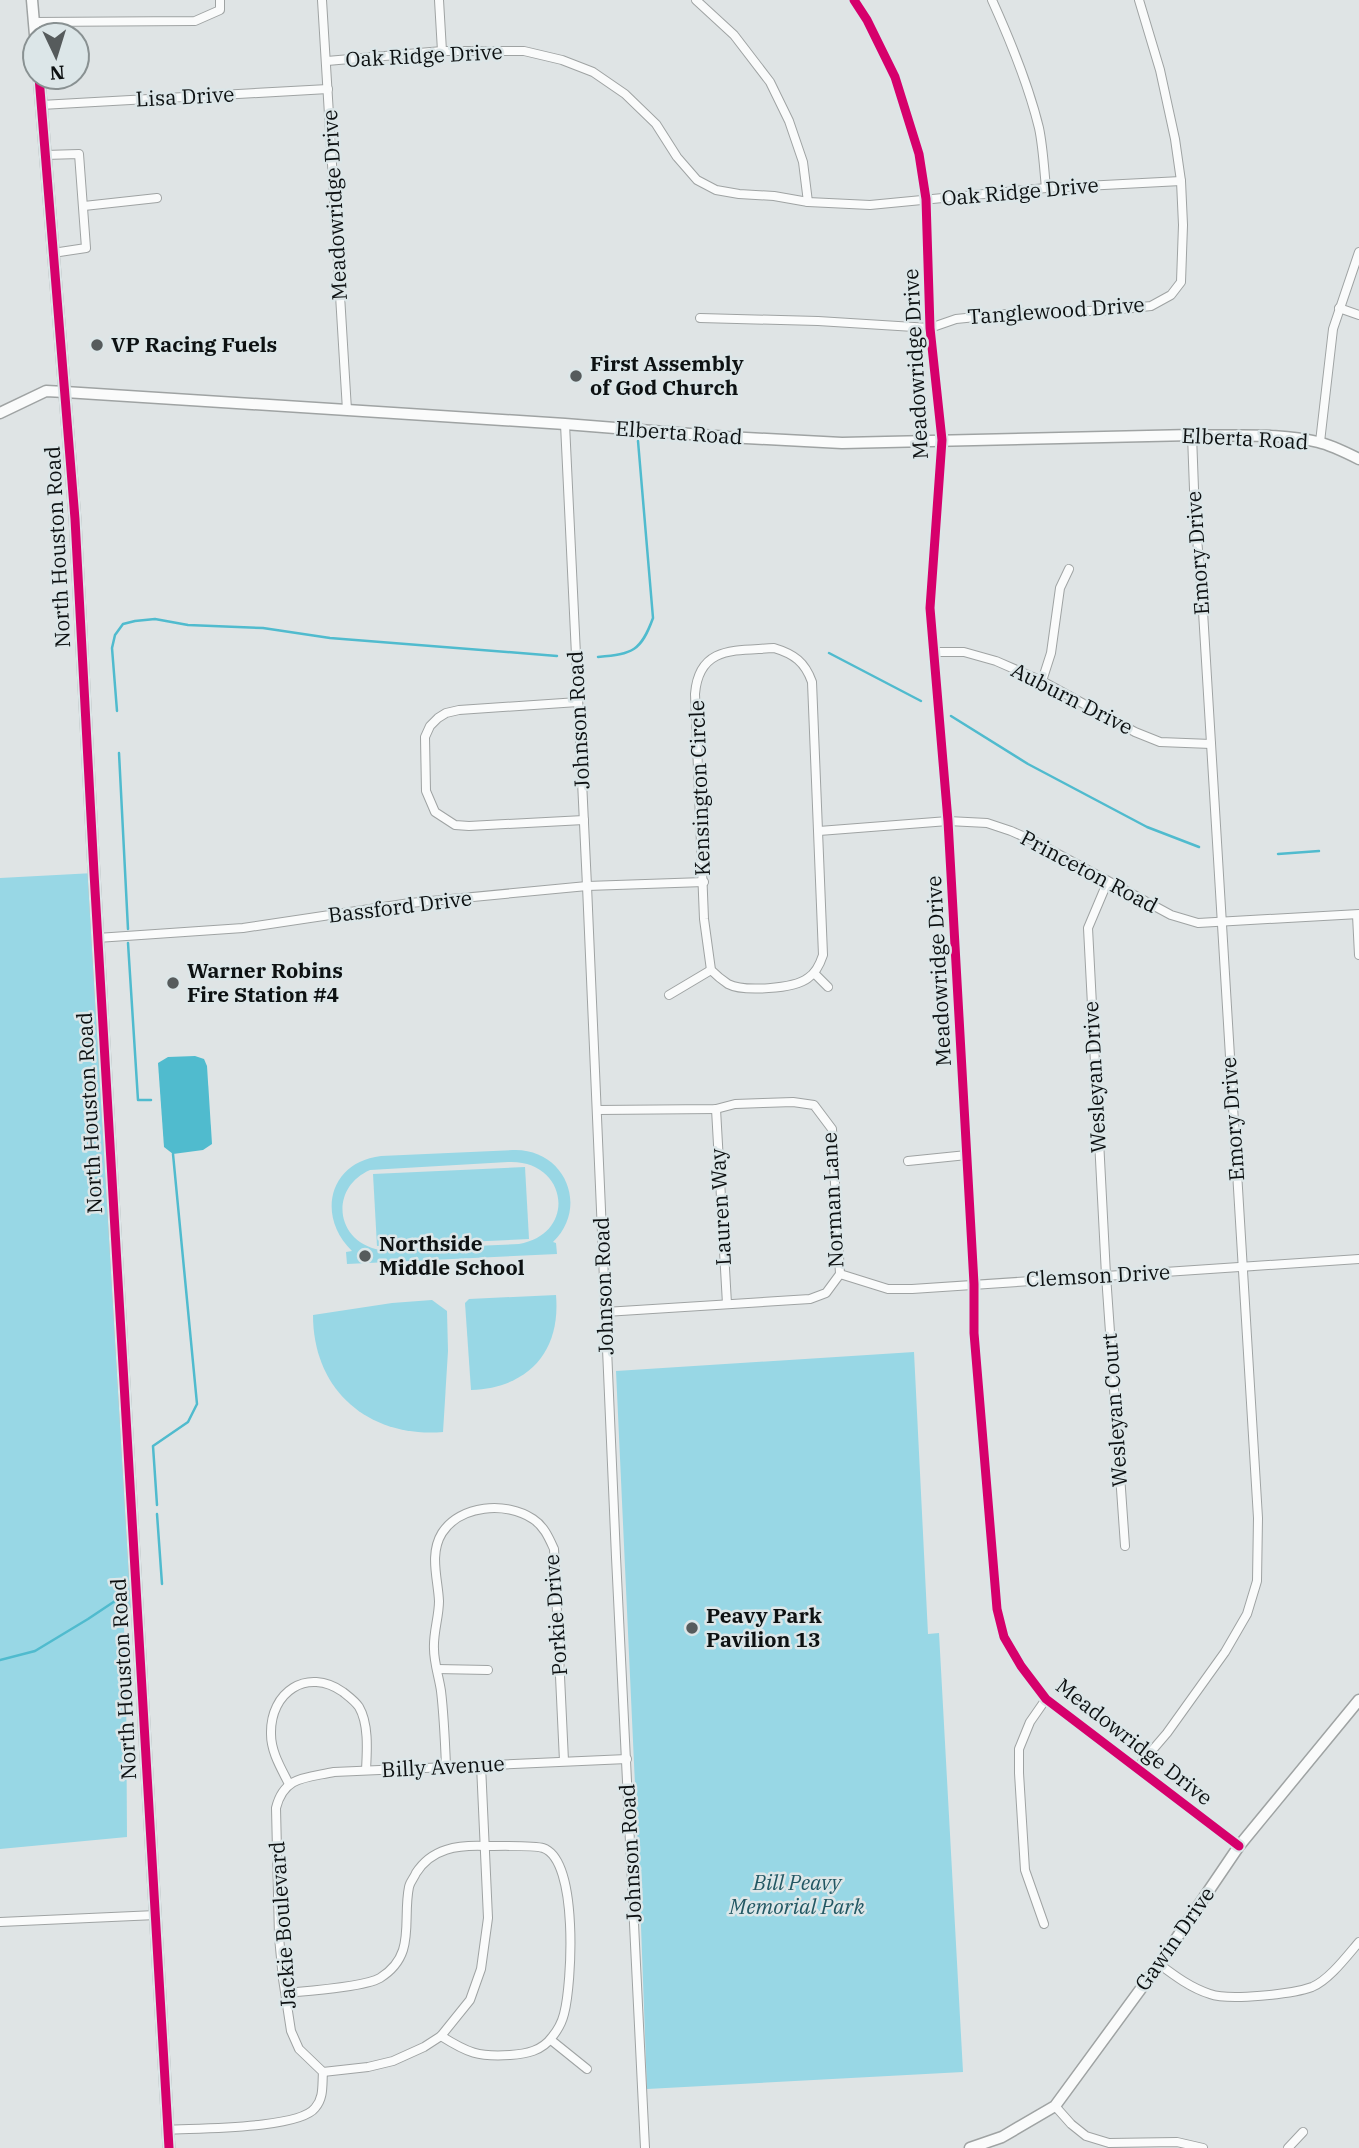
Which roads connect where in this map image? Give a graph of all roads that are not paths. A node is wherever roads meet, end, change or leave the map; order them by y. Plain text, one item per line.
1 (32, 0) edge
2 (220, 0) edge
3 (322, 0) edge
4 (439, 0) edge
5 (696, 0) edge
6 (853, 0) edge
7 (992, 0) edge
8 (1139, 0) edge
9 (34, 21) edge
10 (91, 22) edge
11 (442, 51) junction
12 (327, 61) junction
13 (328, 89) junction
14 (40, 91) edge
15 (41, 104) junction
16 (45, 155) junction
17 (1181, 181) junction
18 (1046, 188) junction
19 (157, 198) dead end
20 (926, 199) junction
21 (808, 202) junction
22 (84, 206) junction
23 (1359, 252) edge
24 (53, 253) junction
25 (1339, 308) junction
26 (1359, 315) edge
27 (700, 317) dead end
28 (930, 328) junction
29 (65, 392) junction
30 (348, 410) junction
31 (0, 413) edge
32 (565, 425) junction
33 (1192, 435) junction
34 (942, 440) junction
35 (1320, 442) junction
36 (1359, 459) edge
37 (1069, 569) dead end
38 (934, 652) junction
39 (1042, 681) junction
40 (578, 702) junction
41 (1211, 744) junction
42 (584, 820) junction
43 (948, 821) junction
44 (819, 831) junction
45 (704, 882) junction
46 (1107, 883) junction
47 (587, 886) junction
48 (1358, 914) edge
49 (1220, 922) junction
50 (97, 938) junction
51 (1359, 955) edge
52 (711, 970) junction
53 (814, 974) junction
54 (828, 987) dead end
55 (669, 995) dead end
56 (597, 1110) junction
57 (716, 1110) junction
58 (967, 1155) junction
59 (908, 1161) dead end
60 (1359, 1259) edge
61 (1242, 1268) junction
62 (840, 1273) junction
63 (1106, 1275) junction
64 (974, 1284) junction
65 (727, 1304) junction
66 (605, 1312) junction
67 (1125, 1546) dead end
68 (437, 1669) junction
69 (488, 1670) dead end
70 (1046, 1699) junction
71 (1359, 1700) edge
72 (627, 1759) junction
73 (564, 1761) junction
74 (481, 1765) junction
75 (446, 1766) junction
76 (1138, 1768) junction
77 (366, 1770) junction
78 (289, 1784) junction
79 (484, 1846) junction
80 (1239, 1846) junction
81 (156, 1914) junction
82 (0, 1922) edge
83 (1044, 1924) dead end
84 (1359, 1942) edge
85 (1159, 1964) junction
86 (286, 1993) junction
87 (441, 2036) junction
88 (551, 2040) junction
89 (587, 2069) dead end
90 (323, 2072) junction
91 (1055, 2106) junction
92 (167, 2130) junction
93 (1303, 2132) dead end
94 (169, 2148) edge
95 (645, 2148) edge
96 (970, 2148) edge
97 (1203, 2148) edge
98 (1288, 2148) edge

1 - 9 street
2 - 10 street
3 - 12 street, Meadowridge Drive
4 - 11 street
5 - 21 street
6 - 20 street, Meadowridge Drive
7 - 18 street
8 - 17 street, Tanglewood Drive
11 - 12 street, Oak Ridge Drive
11 - 21 street, Oak Ridge Drive
12 - 13 street, Meadowridge Drive
13 - 15 street, Lisa Drive
13 - 30 street, Meadowridge Drive
14 - 15 street, North Houston Road
15 - 16 street, North Houston Road
16 - 22 street
16 - 24 street, North Houston Road
17 - 18 street, Oak Ridge Drive
17 - 28 street, Tanglewood Drive
18 - 20 street, Oak Ridge Drive
19 - 22 street
20 - 21 street, Oak Ridge Drive
20 - 28 street, Meadowridge Drive
22 - 24 street
23 - 25 street
24 - 29 street, North Houston Road
25 - 26 street
25 - 35 street
27 - 28 street, Tanglewood Drive
28 - 34 street, Meadowridge Drive
29 - 30 street, Elberta Road
29 - 31 street, Elberta Road
29 - 50 street, North Houston Road
30 - 32 street, Elberta Road
32 - 34 street, Elberta Road
32 - 40 street, Johnson Road
33 - 34 street, Elberta Road
33 - 35 street, Elberta Road
33 - 41 street, Emory Drive
34 - 38 street, Meadowridge Drive
35 - 36 street, Elberta Road
37 - 39 street
38 - 39 street, Auburn Drive
38 - 43 street, Meadowridge Drive
39 - 41 street, Auburn Drive
40 - 42 street, Johnson Road
40 - 42 street
41 - 49 street, Emory Drive
42 - 47 street, Johnson Road
43 - 44 street, Princeton Road
43 - 46 street, Princeton Road
43 - 58 street, Meadowridge Drive
44 - 45 street, Kensington Circle
44 - 53 street, Kensington Circle
45 - 47 street, Bassford Drive
45 - 52 street, Kensington Circle
46 - 49 street, Princeton Road
46 - 63 street, Wesleyan Drive
47 - 50 street, Bassford Drive
47 - 56 street, Johnson Road
48 - 49 street, Princeton Road
48 - 51 street
49 - 61 street, Emory Drive
50 - 81 street, North Houston Road
52 - 53 street
52 - 55 street
53 - 54 street
56 - 57 street, Norman Lane
56 - 66 street, Johnson Road
57 - 62 street, Norman Lane
57 - 65 street, Lauren Way
58 - 59 street
58 - 64 street, Meadowridge Drive
60 - 61 street, Clemson Drive
61 - 63 street, Clemson Drive
61 - 76 street, Emory Drive
62 - 64 street, Clemson Drive
62 - 65 street, Norman Lane
63 - 64 street, Clemson Drive
63 - 67 street, Wesleyan Court
64 - 70 street, Meadowridge Drive
65 - 66 street, Norman Lane
66 - 72 street, Johnson Road
68 - 69 street
68 - 73 street, Porkie Drive
68 - 75 street, Porkie Drive
70 - 76 street, Meadowridge Drive
70 - 83 street
71 - 80 street, Gawin Drive
72 - 73 street, Billy Avenue
72 - 95 street, Johnson Road
73 - 74 street, Billy Avenue
74 - 75 street, Billy Avenue
74 - 79 street
75 - 77 street, Billy Avenue
76 - 80 street, Meadowridge Drive
77 - 78 street, Billy Avenue
77 - 78 street
78 - 86 street, Jackie Boulevard
79 - 86 street
79 - 87 street
79 - 88 street
80 - 85 street, Gawin Drive
81 - 82 street
81 - 92 street, North Houston Road
84 - 85 street
85 - 91 street, Gawin Drive
86 - 90 street, Jackie Boulevard
87 - 88 street
87 - 90 street
88 - 89 street
90 - 92 street
91 - 96 street, Gawin Drive
91 - 97 street
92 - 94 street, North Houston Road
93 - 98 street

